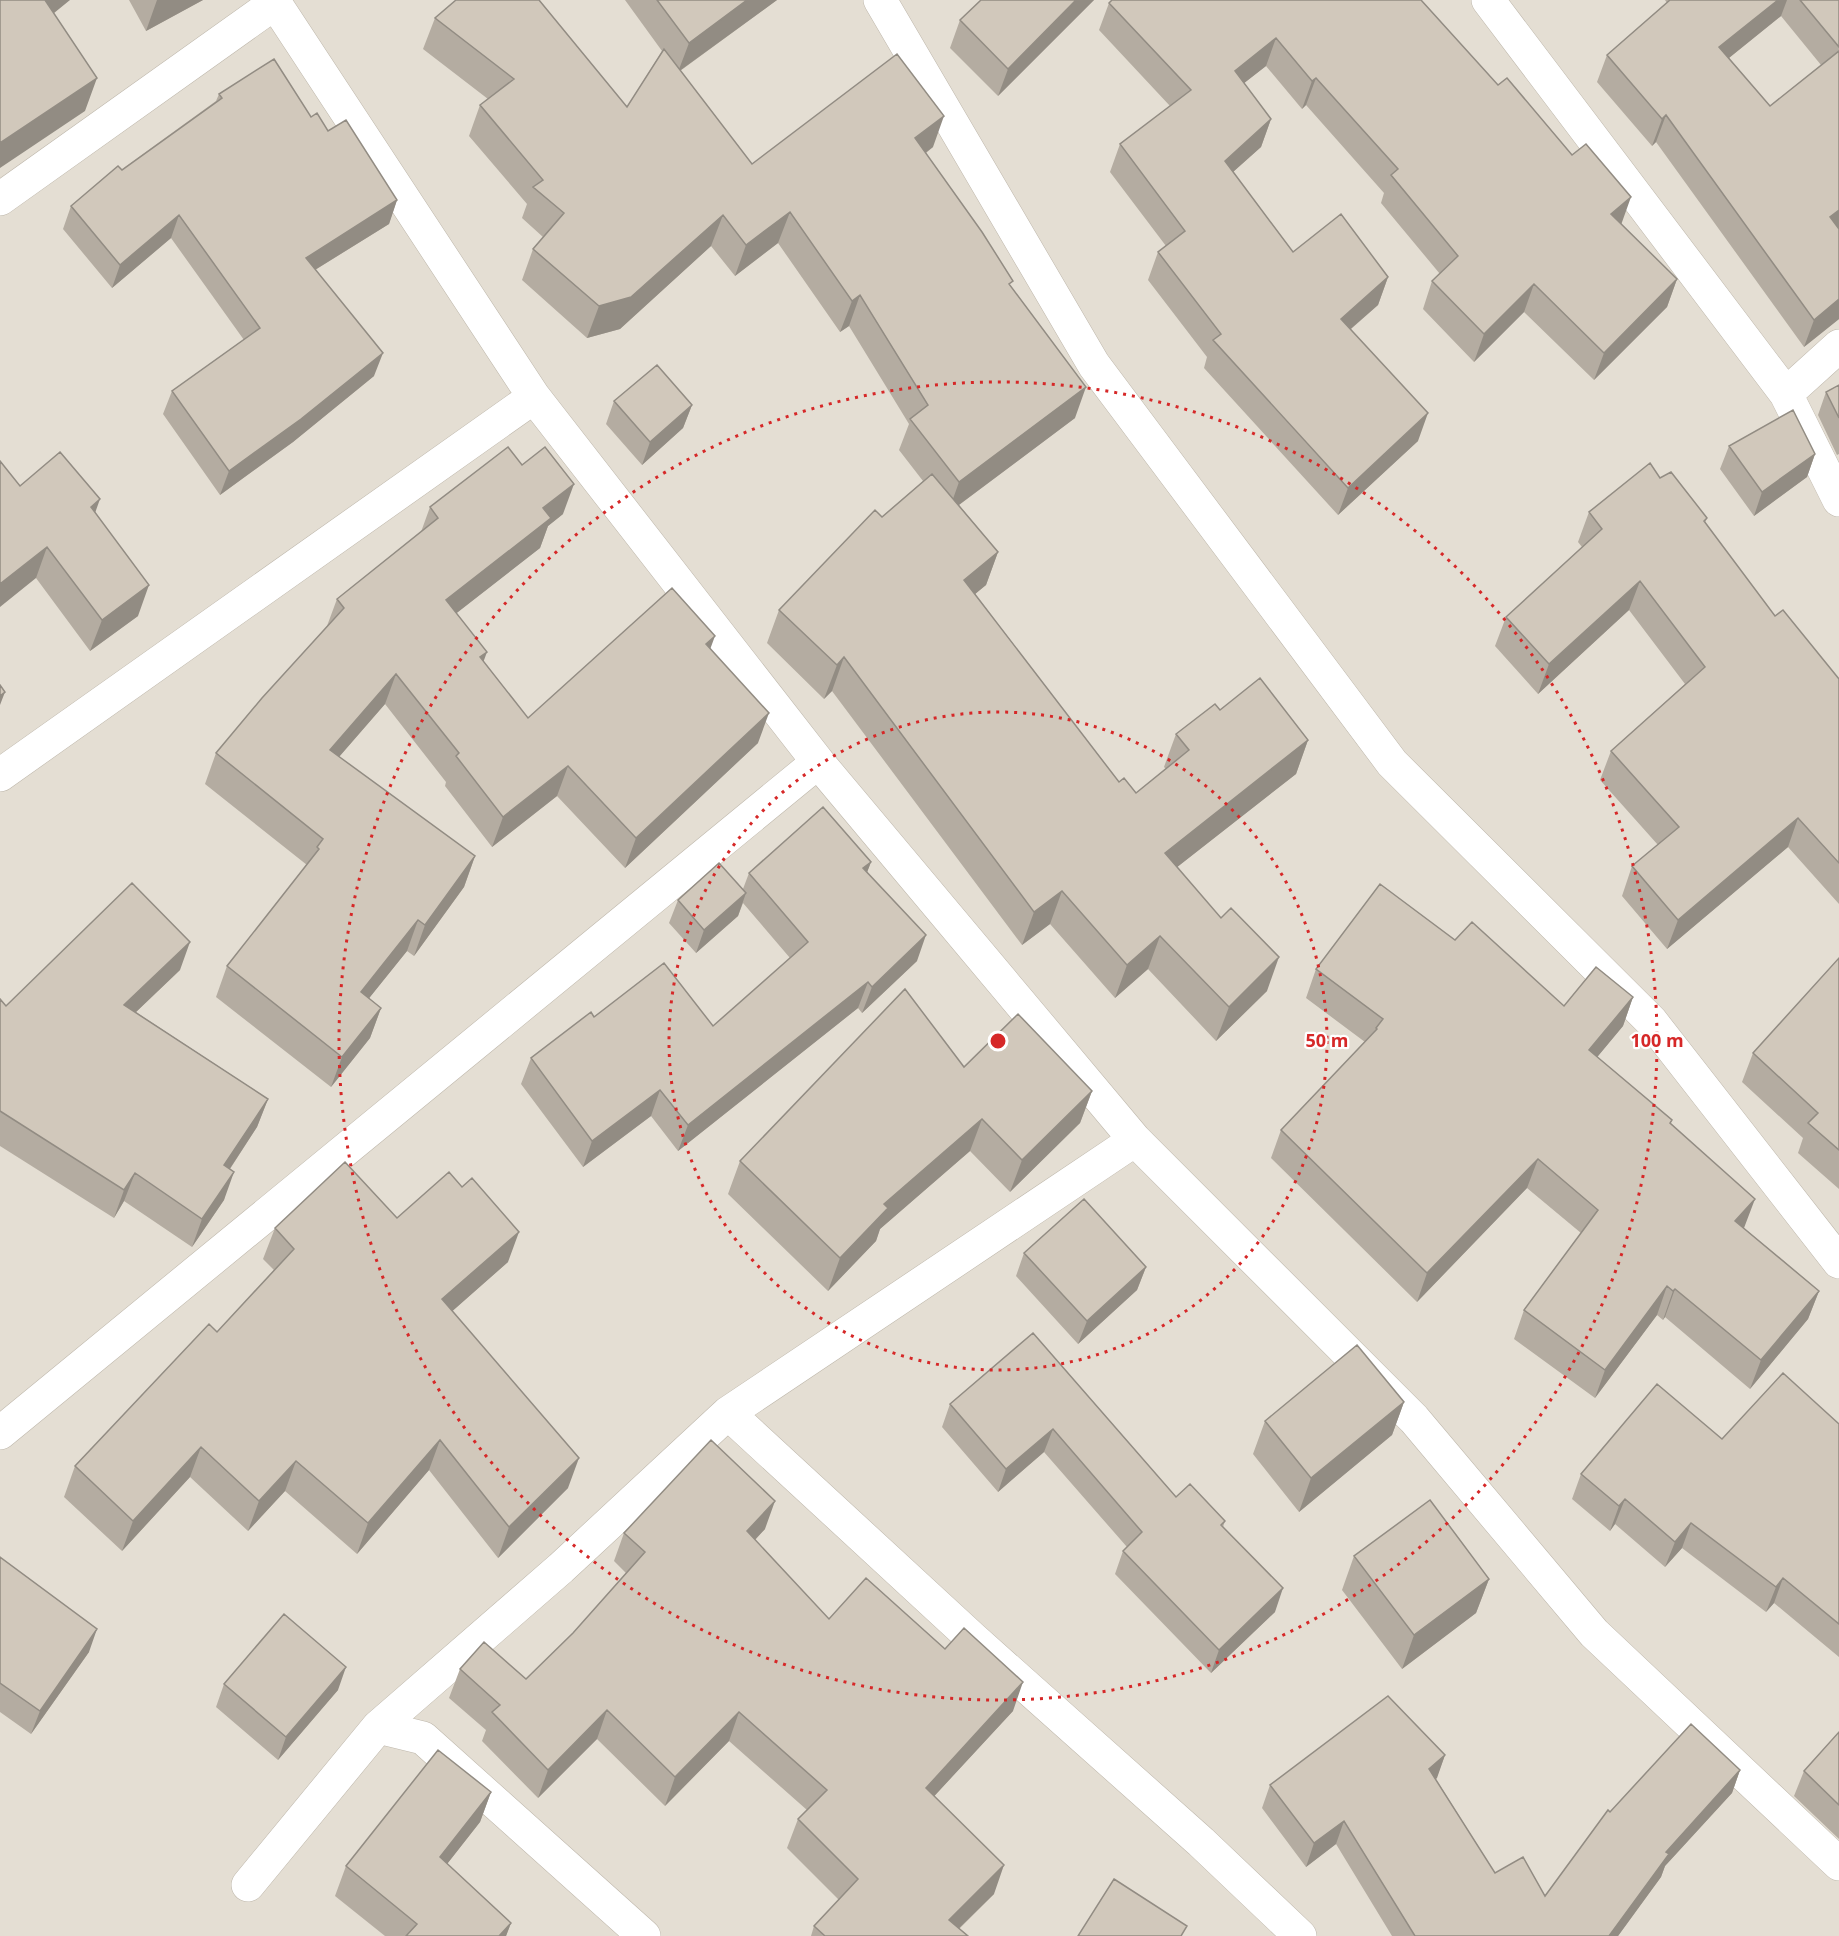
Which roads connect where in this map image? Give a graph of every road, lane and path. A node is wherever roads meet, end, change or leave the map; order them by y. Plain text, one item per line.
1 (1488, 0) edge
2 (274, 2) edge
3 (883, 4) edge
4 (0, 199) edge
5 (1839, 346) edge
6 (1786, 394) junction
7 (534, 397) junction
8 (1839, 500) edge
9 (818, 762) junction
10 (0, 775) edge
11 (1136, 1140) junction
12 (1839, 1262) edge
13 (728, 1413) junction
14 (0, 1433) edge
15 (378, 1727) junction
16 (1839, 1864) edge
17 (248, 1885) dead end
18 (644, 1936) edge
19 (1300, 1936) edge

1 - 6 street
2 - 4 street
2 - 7 street
3 - 12 street
5 - 6 street
6 - 8 street
7 - 9 street
7 - 10 street
9 - 11 street
9 - 14 street
11 - 13 street
11 - 16 street
13 - 15 street
13 - 19 street
15 - 17 street
15 - 18 street

